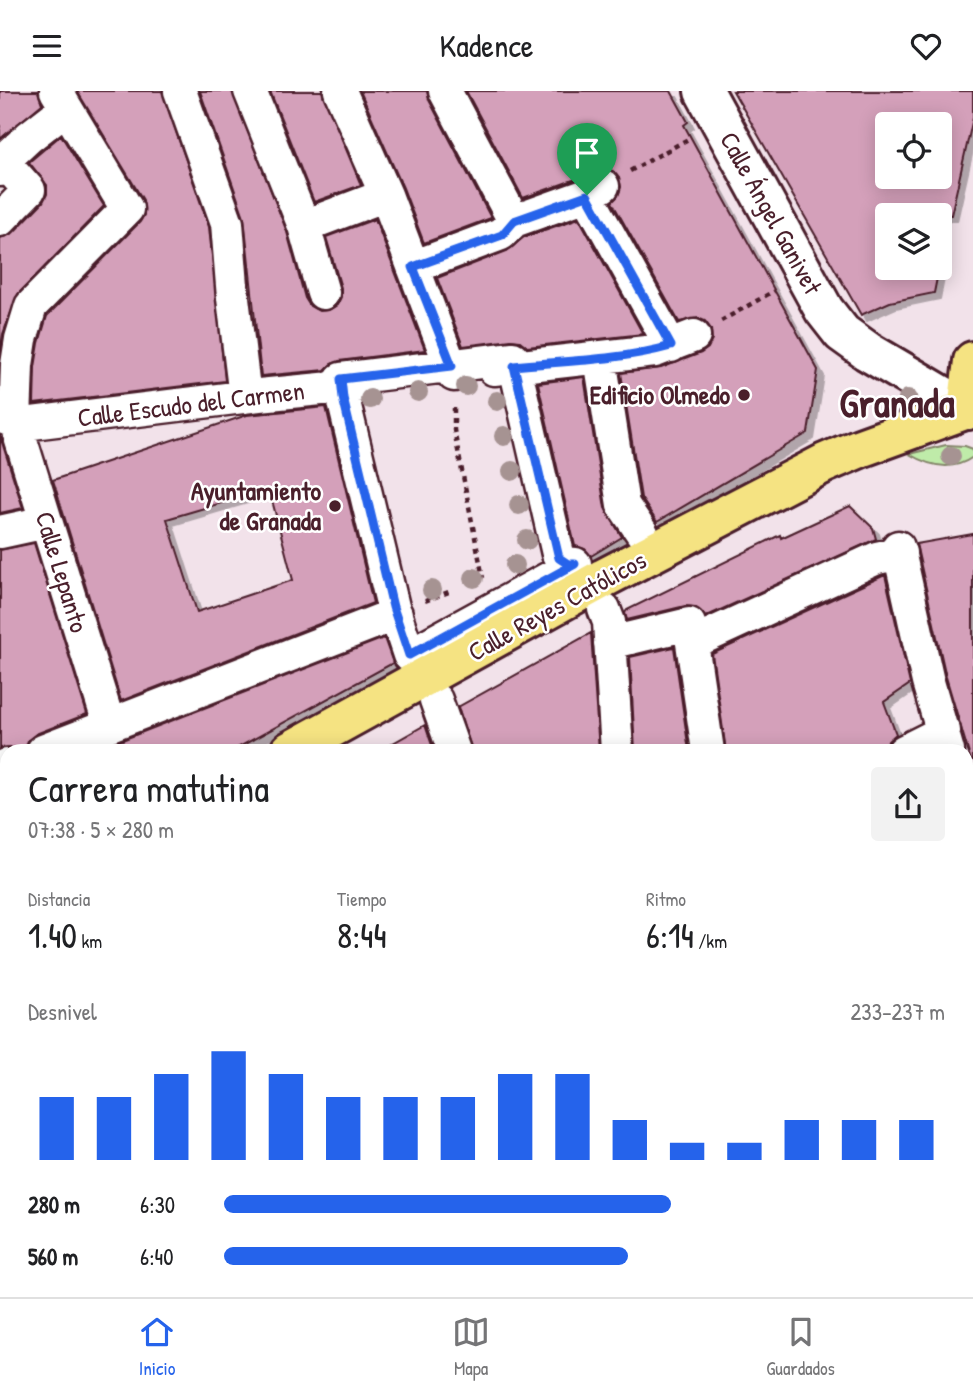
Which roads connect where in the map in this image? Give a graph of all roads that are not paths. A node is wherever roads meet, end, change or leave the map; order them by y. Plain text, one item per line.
1 (180, 91) edge
2 (250, 91) edge
3 (340, 91) edge
4 (445, 91) edge
5 (704, 91) edge
6 (61, 100) edge
7 (0, 164) edge
8 (0, 170) edge
9 (386, 195) junction
10 (0, 220) edge
11 (514, 221) junction
12 (304, 226) junction
13 (413, 267) junction
14 (323, 293) dead end
15 (0, 358) edge
16 (600, 358) junction
17 (973, 361) edge
18 (514, 366) junction
19 (453, 370) junction
20 (341, 387) junction
21 (246, 397) junction
22 (971, 410) edge
23 (5, 415) edge
24 (46, 522) junction
25 (0, 532) edge
26 (642, 533) dead end
27 (604, 609) dead end
28 (396, 614) junction
29 (610, 643) junction
30 (692, 643) junction
31 (436, 700) dead end
32 (109, 724) junction
33 (946, 741) edge
34 (60, 744) edge
35 (303, 744) edge
36 (452, 744) edge
37 (617, 744) edge
38 (707, 744) edge

1 - 21 street
2 - 12 street
3 - 9 street
4 - 11 street
5 - 22 street, Calle Ángel Ganivet
6 - 7 street
6 - 23 street
8 - 10 street
9 - 12 street
9 - 13 street
11 - 13 street
11 - 16 street, Calle Escudo del Carmen
12 - 14 street
13 - 19 street
15 - 23 street
16 - 18 street, Calle Escudo del Carmen
16 - 26 street
17 - 22 main road
18 - 19 street, Calle Escudo del Carmen
18 - 28 street
19 - 20 street, Calle Escudo del Carmen
20 - 21 street, Calle Escudo del Carmen
20 - 28 street
21 - 23 street, Calle Escudo del Carmen
22 - 35 main road, Calle Reyes Católicos
23 - 24 street, Calle Lepanto
24 - 25 street
24 - 32 street, Calle Lepanto
27 - 29 street
28 - 32 street
29 - 30 street
29 - 37 street
30 - 33 street
30 - 38 street
31 - 36 street
32 - 34 street

